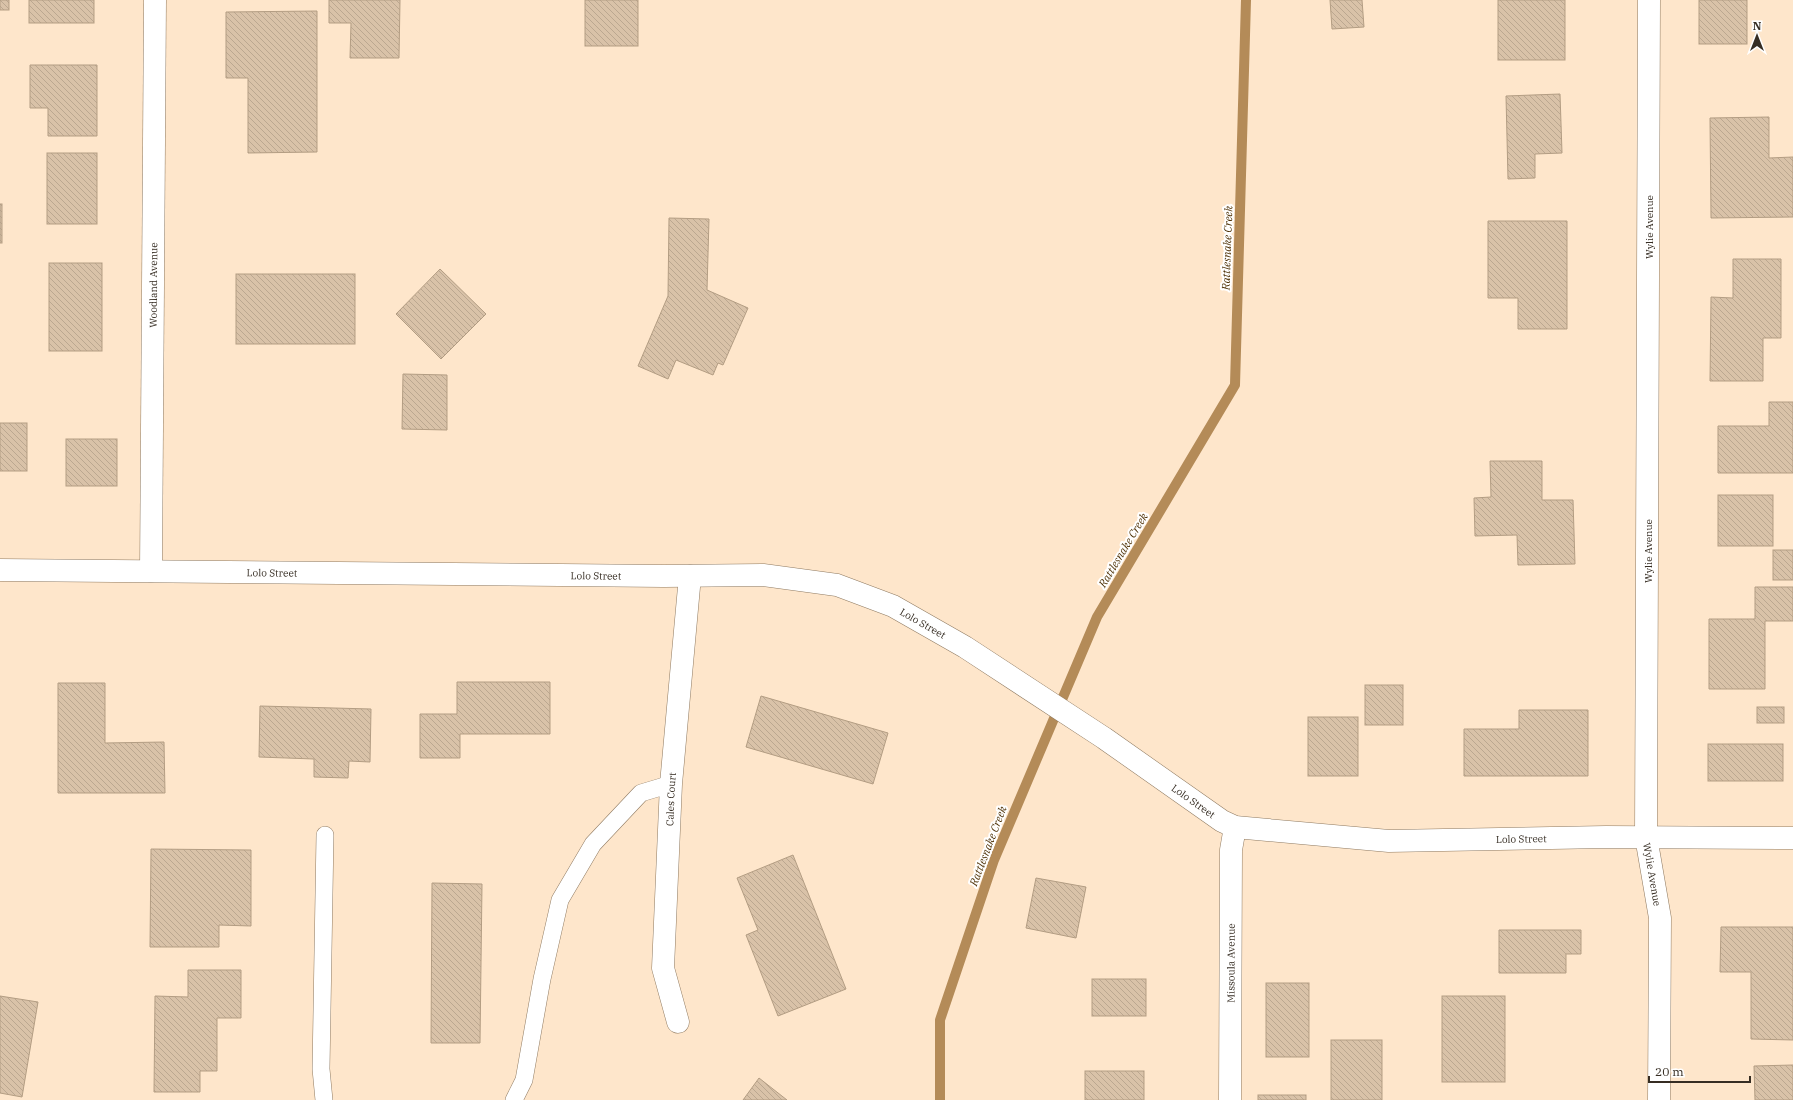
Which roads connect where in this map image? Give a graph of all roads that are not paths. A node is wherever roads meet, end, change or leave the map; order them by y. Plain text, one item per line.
1 (155, 0) edge
2 (1649, 0) edge
3 (0, 570) edge
4 (151, 571) junction
5 (690, 576) junction
6 (671, 784) junction
7 (1235, 827) junction
8 (325, 835) dead end
9 (1646, 837) junction
10 (1793, 838) edge
11 (678, 1022) dead end
12 (324, 1100) edge
13 (514, 1100) edge
14 (1230, 1100) edge
15 (1659, 1100) edge

1 - 4 street, Woodland Avenue
2 - 9 street, Wylie Avenue
3 - 4 street, Lolo Street
4 - 5 street, Lolo Street
5 - 6 street, Cales Court
5 - 7 street, Lolo Street
6 - 11 street, Cales Court
6 - 13 lane
7 - 9 street, Lolo Street
7 - 14 street, Missoula Avenue
8 - 12 lane
9 - 10 street, Lolo Street
9 - 15 street, Wylie Avenue

